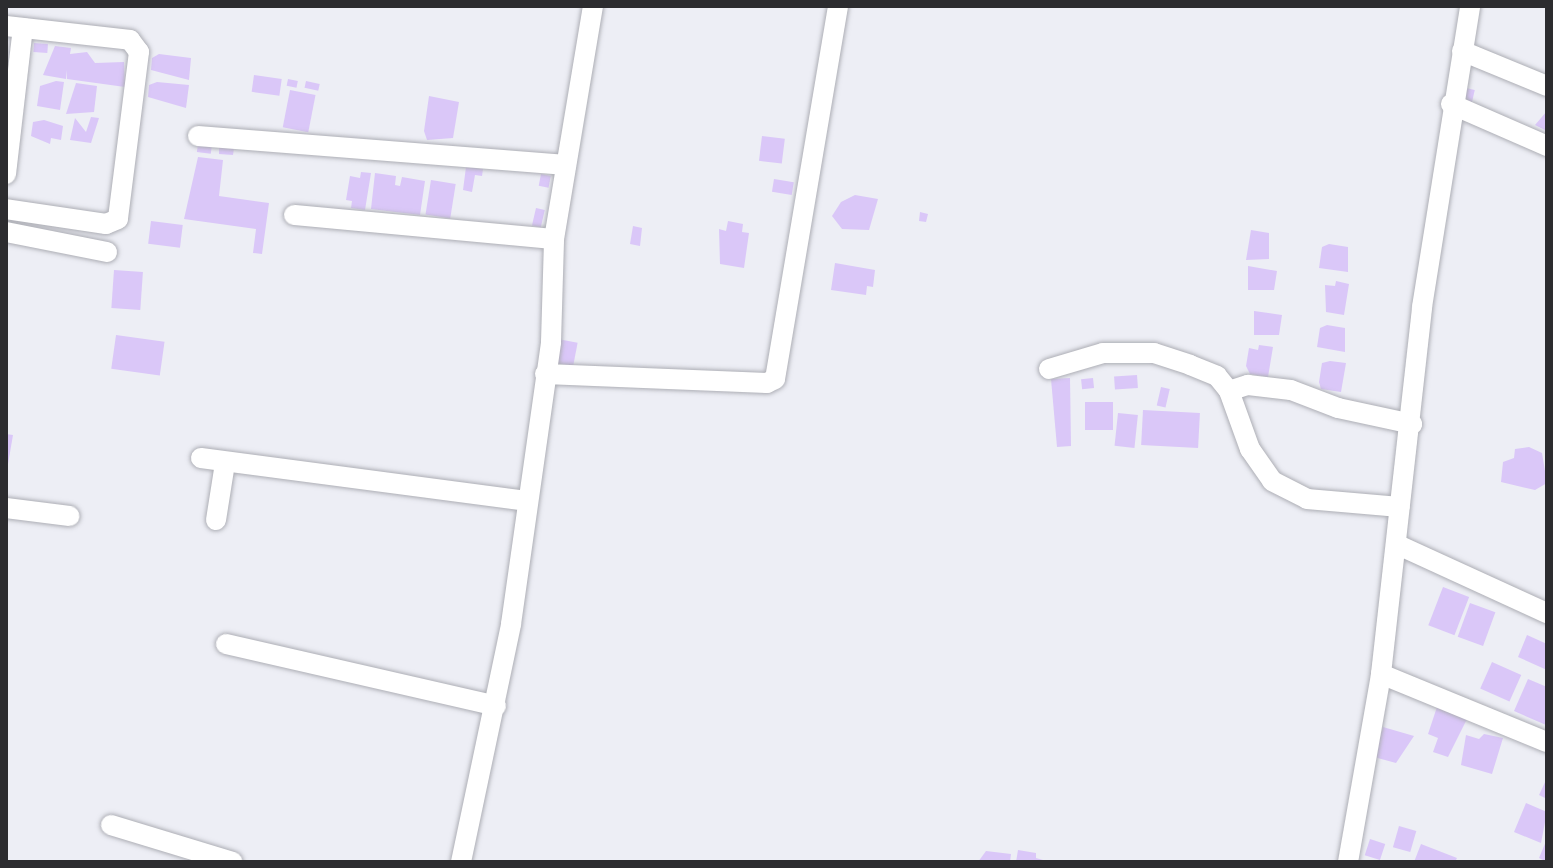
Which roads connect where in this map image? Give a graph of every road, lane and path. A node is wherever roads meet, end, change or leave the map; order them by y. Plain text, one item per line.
1 (593, 6) edge
2 (838, 6) edge
3 (1470, 6) edge
4 (14, 27) edge
5 (1462, 51) junction
6 (1547, 86) edge
7 (1451, 104) junction
8 (198, 136) dead end
9 (1547, 146) edge
10 (566, 165) junction
11 (6, 174) edge
12 (6, 209) edge
13 (294, 215) dead end
14 (6, 232) edge
15 (554, 239) junction
16 (107, 252) dead end
17 (1049, 369) dead end
18 (545, 374) junction
19 (1229, 391) junction
20 (1412, 424) junction
21 (201, 458) dead end
22 (225, 463) junction
23 (526, 501) junction
24 (1400, 507) junction
25 (6, 508) edge
26 (69, 516) dead end
27 (216, 520) dead end
28 (1396, 544) junction
29 (1547, 613) edge
30 (226, 644) dead end
31 (1381, 674) junction
32 (496, 706) junction
33 (1547, 742) edge
34 (111, 825) dead end
35 (233, 862) edge
36 (461, 862) edge
37 (1348, 862) edge

1 - 10 street
2 - 18 street
3 - 5 street
4 - 11 street
4 - 12 street
5 - 6 street
5 - 7 street
7 - 9 street
7 - 20 street
8 - 10 street
10 - 15 street
13 - 15 street
14 - 16 street
15 - 18 street
17 - 19 street
18 - 23 street
19 - 20 street
19 - 24 street
20 - 24 street
21 - 22 street
22 - 23 street
22 - 27 street
23 - 32 street
24 - 28 street
25 - 26 street
28 - 29 street
28 - 31 street
30 - 32 street
31 - 33 street
31 - 37 street
32 - 36 street
34 - 35 street

